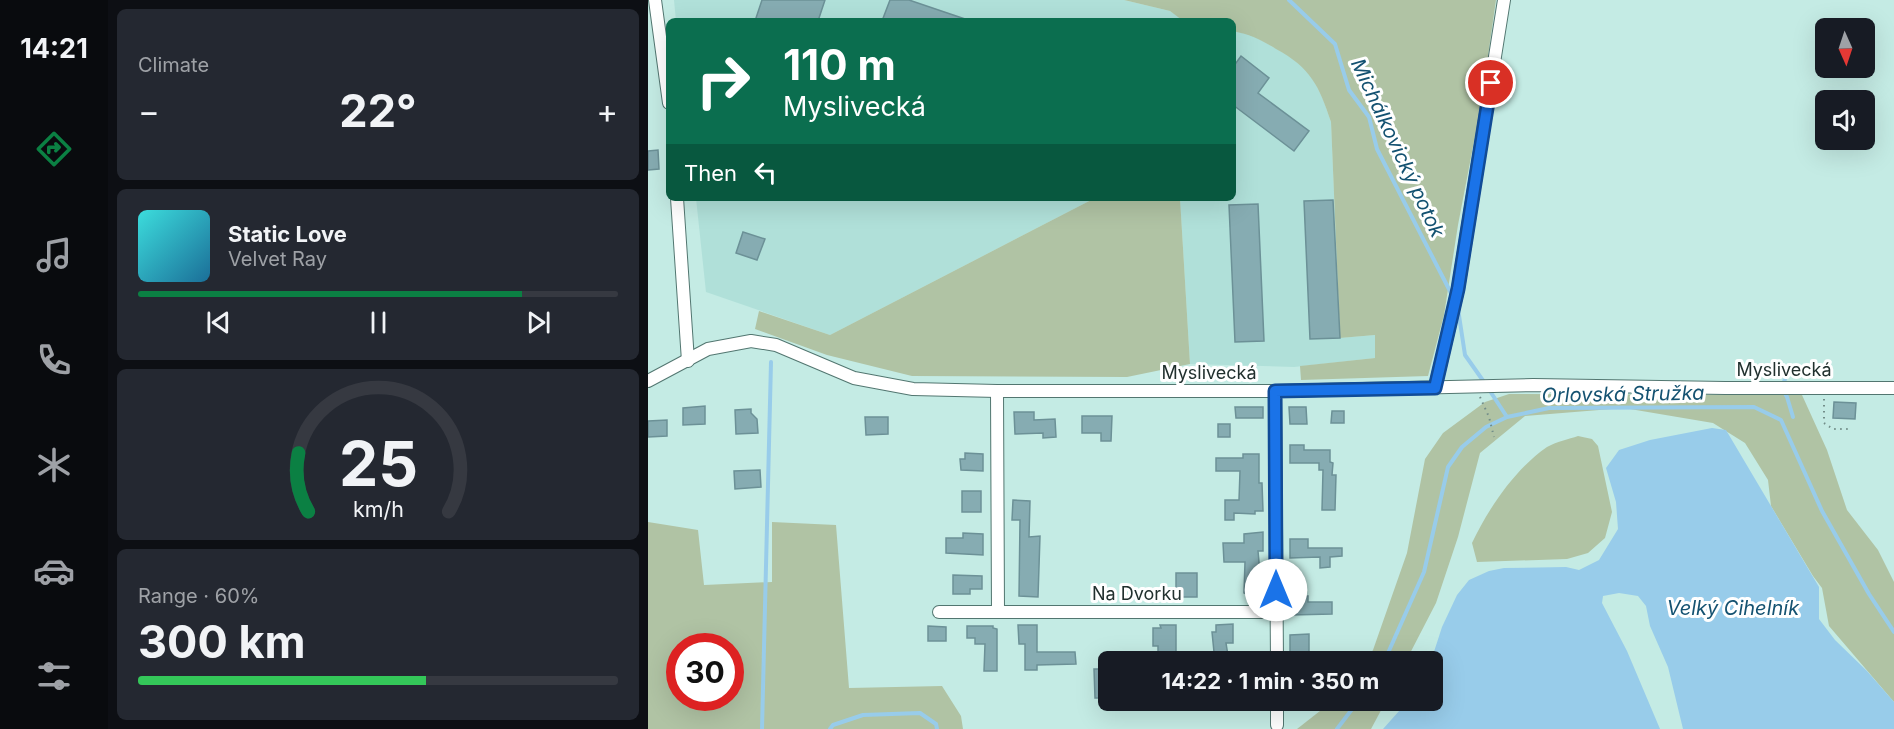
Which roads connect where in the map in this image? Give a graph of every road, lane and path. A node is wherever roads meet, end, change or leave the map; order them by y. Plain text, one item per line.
1 (655, 0) edge
2 (1504, 0) edge
3 (666, 81) edge
4 (677, 201) edge
5 (688, 361) junction
6 (648, 381) edge
7 (1473, 387) junction
8 (1824, 387) junction
9 (1435, 388) junction
10 (1894, 388) edge
11 (1275, 391) junction
12 (997, 392) junction
13 (1852, 429) dead end
14 (1494, 437) dead end
15 (939, 612) dead end
16 (998, 612) junction
17 (1276, 612) junction
18 (1277, 651) edge
19 (1277, 711) edge
20 (1277, 725) dead end

1 - 3 street
2 - 9 street
4 - 5 street
5 - 6 street, Myslivecká
5 - 12 street, Myslivecká
7 - 8 street, Myslivecká
7 - 9 street, Myslivecká
7 - 14 path
8 - 10 street, Myslivecká
8 - 13 path
9 - 11 street, Myslivecká
11 - 12 street, Myslivecká
11 - 17 street
12 - 16 street
15 - 16 street, Na Dvorku
16 - 17 street, Na Dvorku
17 - 18 street
19 - 20 street

